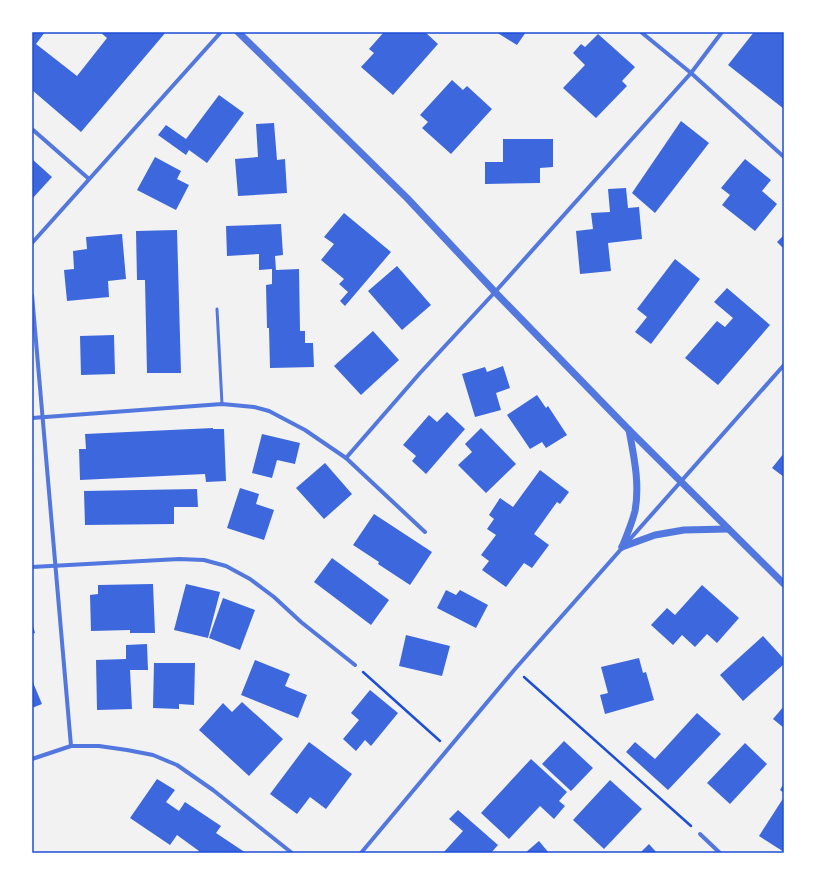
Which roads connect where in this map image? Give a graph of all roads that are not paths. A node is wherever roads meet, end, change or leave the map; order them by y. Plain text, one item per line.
1 (221, 32) edge
2 (238, 32) edge
3 (641, 32) edge
4 (722, 32) edge
5 (691, 73) junction
6 (32, 129) edge
7 (784, 157) edge
8 (89, 179) junction
9 (32, 243) edge
10 (495, 292) junction
11 (32, 295) edge
12 (217, 309) dead end
13 (784, 365) edge
14 (222, 404) junction
15 (32, 418) edge
16 (43, 418) junction
17 (629, 430) junction
18 (346, 458) junction
19 (679, 482) junction
20 (728, 529) junction
21 (425, 532) dead end
22 (622, 547) junction
23 (54, 566) junction
24 (32, 567) edge
25 (784, 584) edge
26 (355, 665) road end
27 (71, 746) junction
28 (32, 759) edge
29 (700, 834) road end
30 (292, 853) edge
31 (361, 853) edge
32 (720, 853) edge

1 - 8 street
2 - 10 street
3 - 5 street
4 - 5 street
5 - 7 street
5 - 10 street
6 - 8 street
8 - 9 street
10 - 17 street
10 - 18 street
11 - 16 street
12 - 14 lane
13 - 19 street
14 - 16 street
14 - 18 street
15 - 16 street
16 - 23 street
17 - 19 street
17 - 22 street
18 - 21 street
19 - 20 street
19 - 22 street
20 - 22 street
20 - 25 street
22 - 31 street
23 - 24 street
23 - 26 street
23 - 27 street
27 - 28 street
27 - 30 street
29 - 32 street

